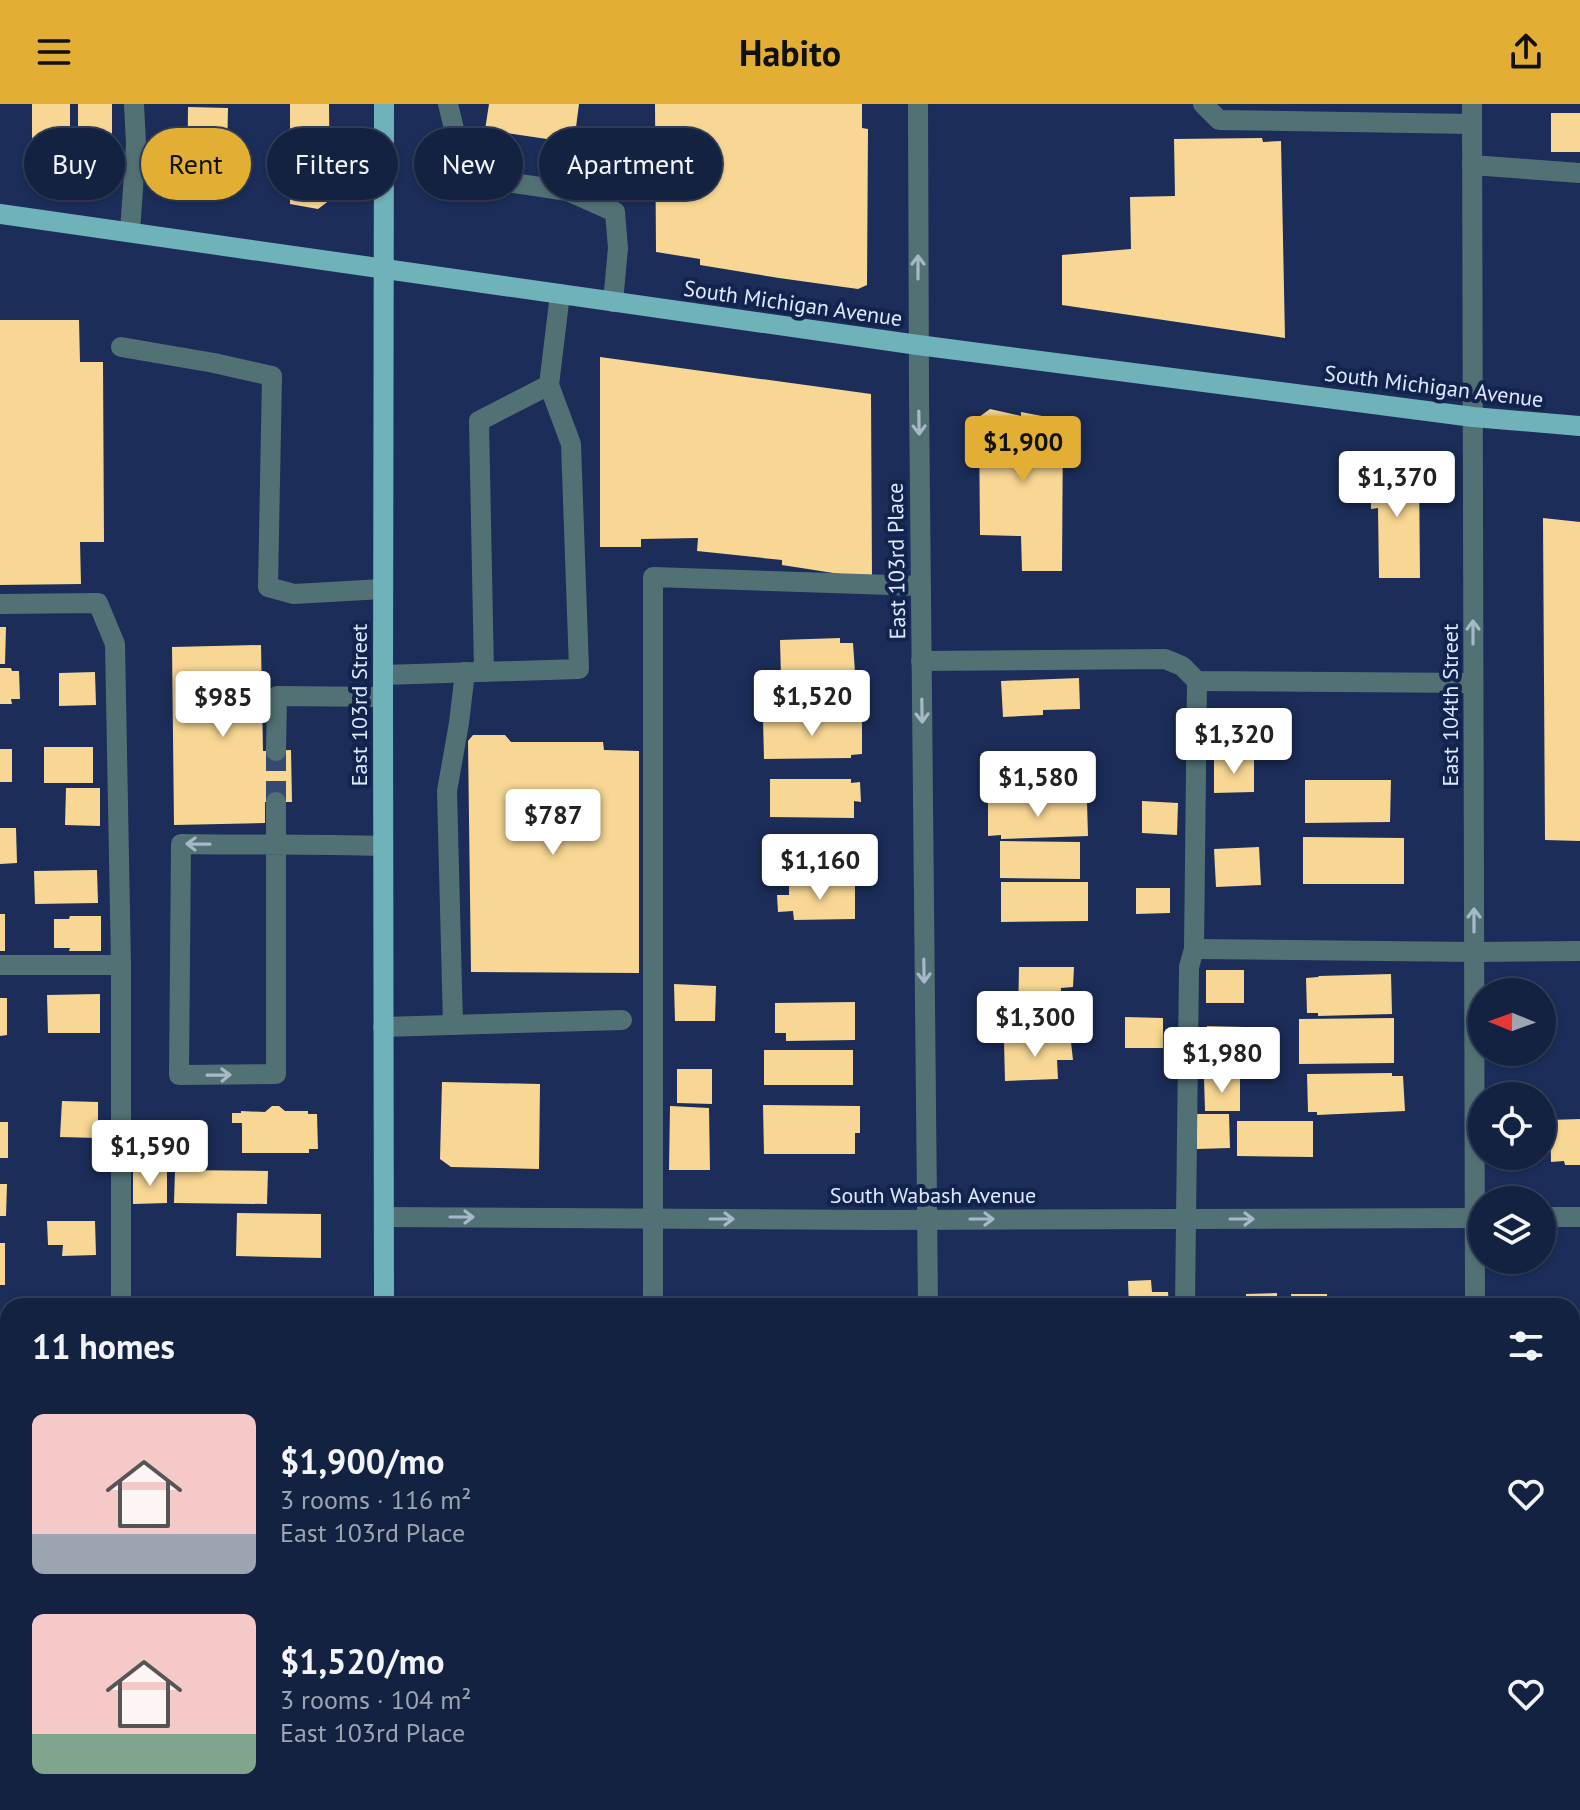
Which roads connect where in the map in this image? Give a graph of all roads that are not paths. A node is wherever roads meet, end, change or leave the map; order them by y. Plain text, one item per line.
1 (134, 104) edge
2 (384, 104) edge
3 (448, 104) edge
4 (918, 104) edge
5 (1203, 104) edge
6 (1472, 114) edge
7 (1472, 165) junction
8 (1580, 173) edge
9 (0, 214) edge
10 (130, 232) junction
11 (384, 269) junction
12 (560, 294) junction
13 (613, 302) junction
14 (918, 345) junction
15 (121, 347) dead end
16 (549, 385) junction
17 (1473, 417) junction
18 (1580, 426) edge
19 (921, 586) junction
20 (383, 589) junction
21 (0, 604) edge
22 (921, 661) junction
23 (474, 672) junction
24 (383, 675) junction
25 (1197, 681) junction
26 (1473, 683) junction
27 (383, 697) junction
28 (276, 751) tunnel mouth
29 (276, 802) tunnel mouth
30 (276, 845) junction
31 (383, 846) junction
32 (1194, 949) junction
33 (1580, 951) edge
34 (1474, 952) junction
35 (0, 965) edge
36 (121, 965) junction
37 (622, 1020) dead end
38 (453, 1025) junction
39 (383, 1027) junction
40 (1478, 1186) edge
41 (384, 1217) junction
42 (1556, 1217) edge
43 (1580, 1217) edge
44 (653, 1218) junction
45 (1468, 1218) edge
46 (1185, 1219) junction
47 (927, 1220) junction
48 (1476, 1274) edge
49 (121, 1298) edge
50 (384, 1298) edge
51 (653, 1298) edge
52 (928, 1298) edge
53 (1185, 1298) edge
54 (1475, 1298) edge

1 - 10 street
2 - 11 main road, East 103rd Street
3 - 13 street
14 -> 4 street, East 103rd Place
5 - 6 street
6 - 7 street, East 104th Street
7 - 8 street
7 - 17 street, East 104th Street
9 - 10 main road, South Michigan Avenue
10 - 11 main road, South Michigan Avenue
11 - 12 main road, South Michigan Avenue
11 - 20 main road, East 103rd Street
12 - 13 main road, South Michigan Avenue
12 - 16 street
13 - 14 main road, South Michigan Avenue
14 - 17 main road, South Michigan Avenue
14 -> 19 street, East 103rd Place
15 - 20 street
16 - 23 street
16 - 23 street
17 - 18 main road, South Michigan Avenue
26 -> 17 street, East 104th Street
19 - 22 street, East 103rd Place
19 - 44 street
20 - 24 main road, East 103rd Street
21 - 36 street
22 - 25 street
22 -> 47 street, East 103rd Place
23 - 24 street
23 - 38 street
24 - 27 main road, East 103rd Street
25 - 26 street
25 - 32 street
34 -> 26 street, East 104th Street
27 - 28 street
27 - 31 main road, East 103rd Street
29 - 30 street
30 -> 30 street
30 - 31 street
31 - 39 main road, East 103rd Street
32 - 34 street
32 - 46 street
33 - 34 street
34 - 40 street, East 104th Street
35 - 36 street
36 - 49 street
37 - 38 street
38 - 39 street
39 - 41 main road, East 103rd Street
41 -> 44 street, South Wabash Avenue
41 - 50 main road, East 103rd Street
42 - 43 street
44 -> 47 street, South Wabash Avenue
44 - 51 street
46 -> 45 street, South Wabash Avenue
47 -> 46 street, South Wabash Avenue
46 - 53 street
47 - 52 street, East 103rd Place
48 - 54 street, East 104th Street

